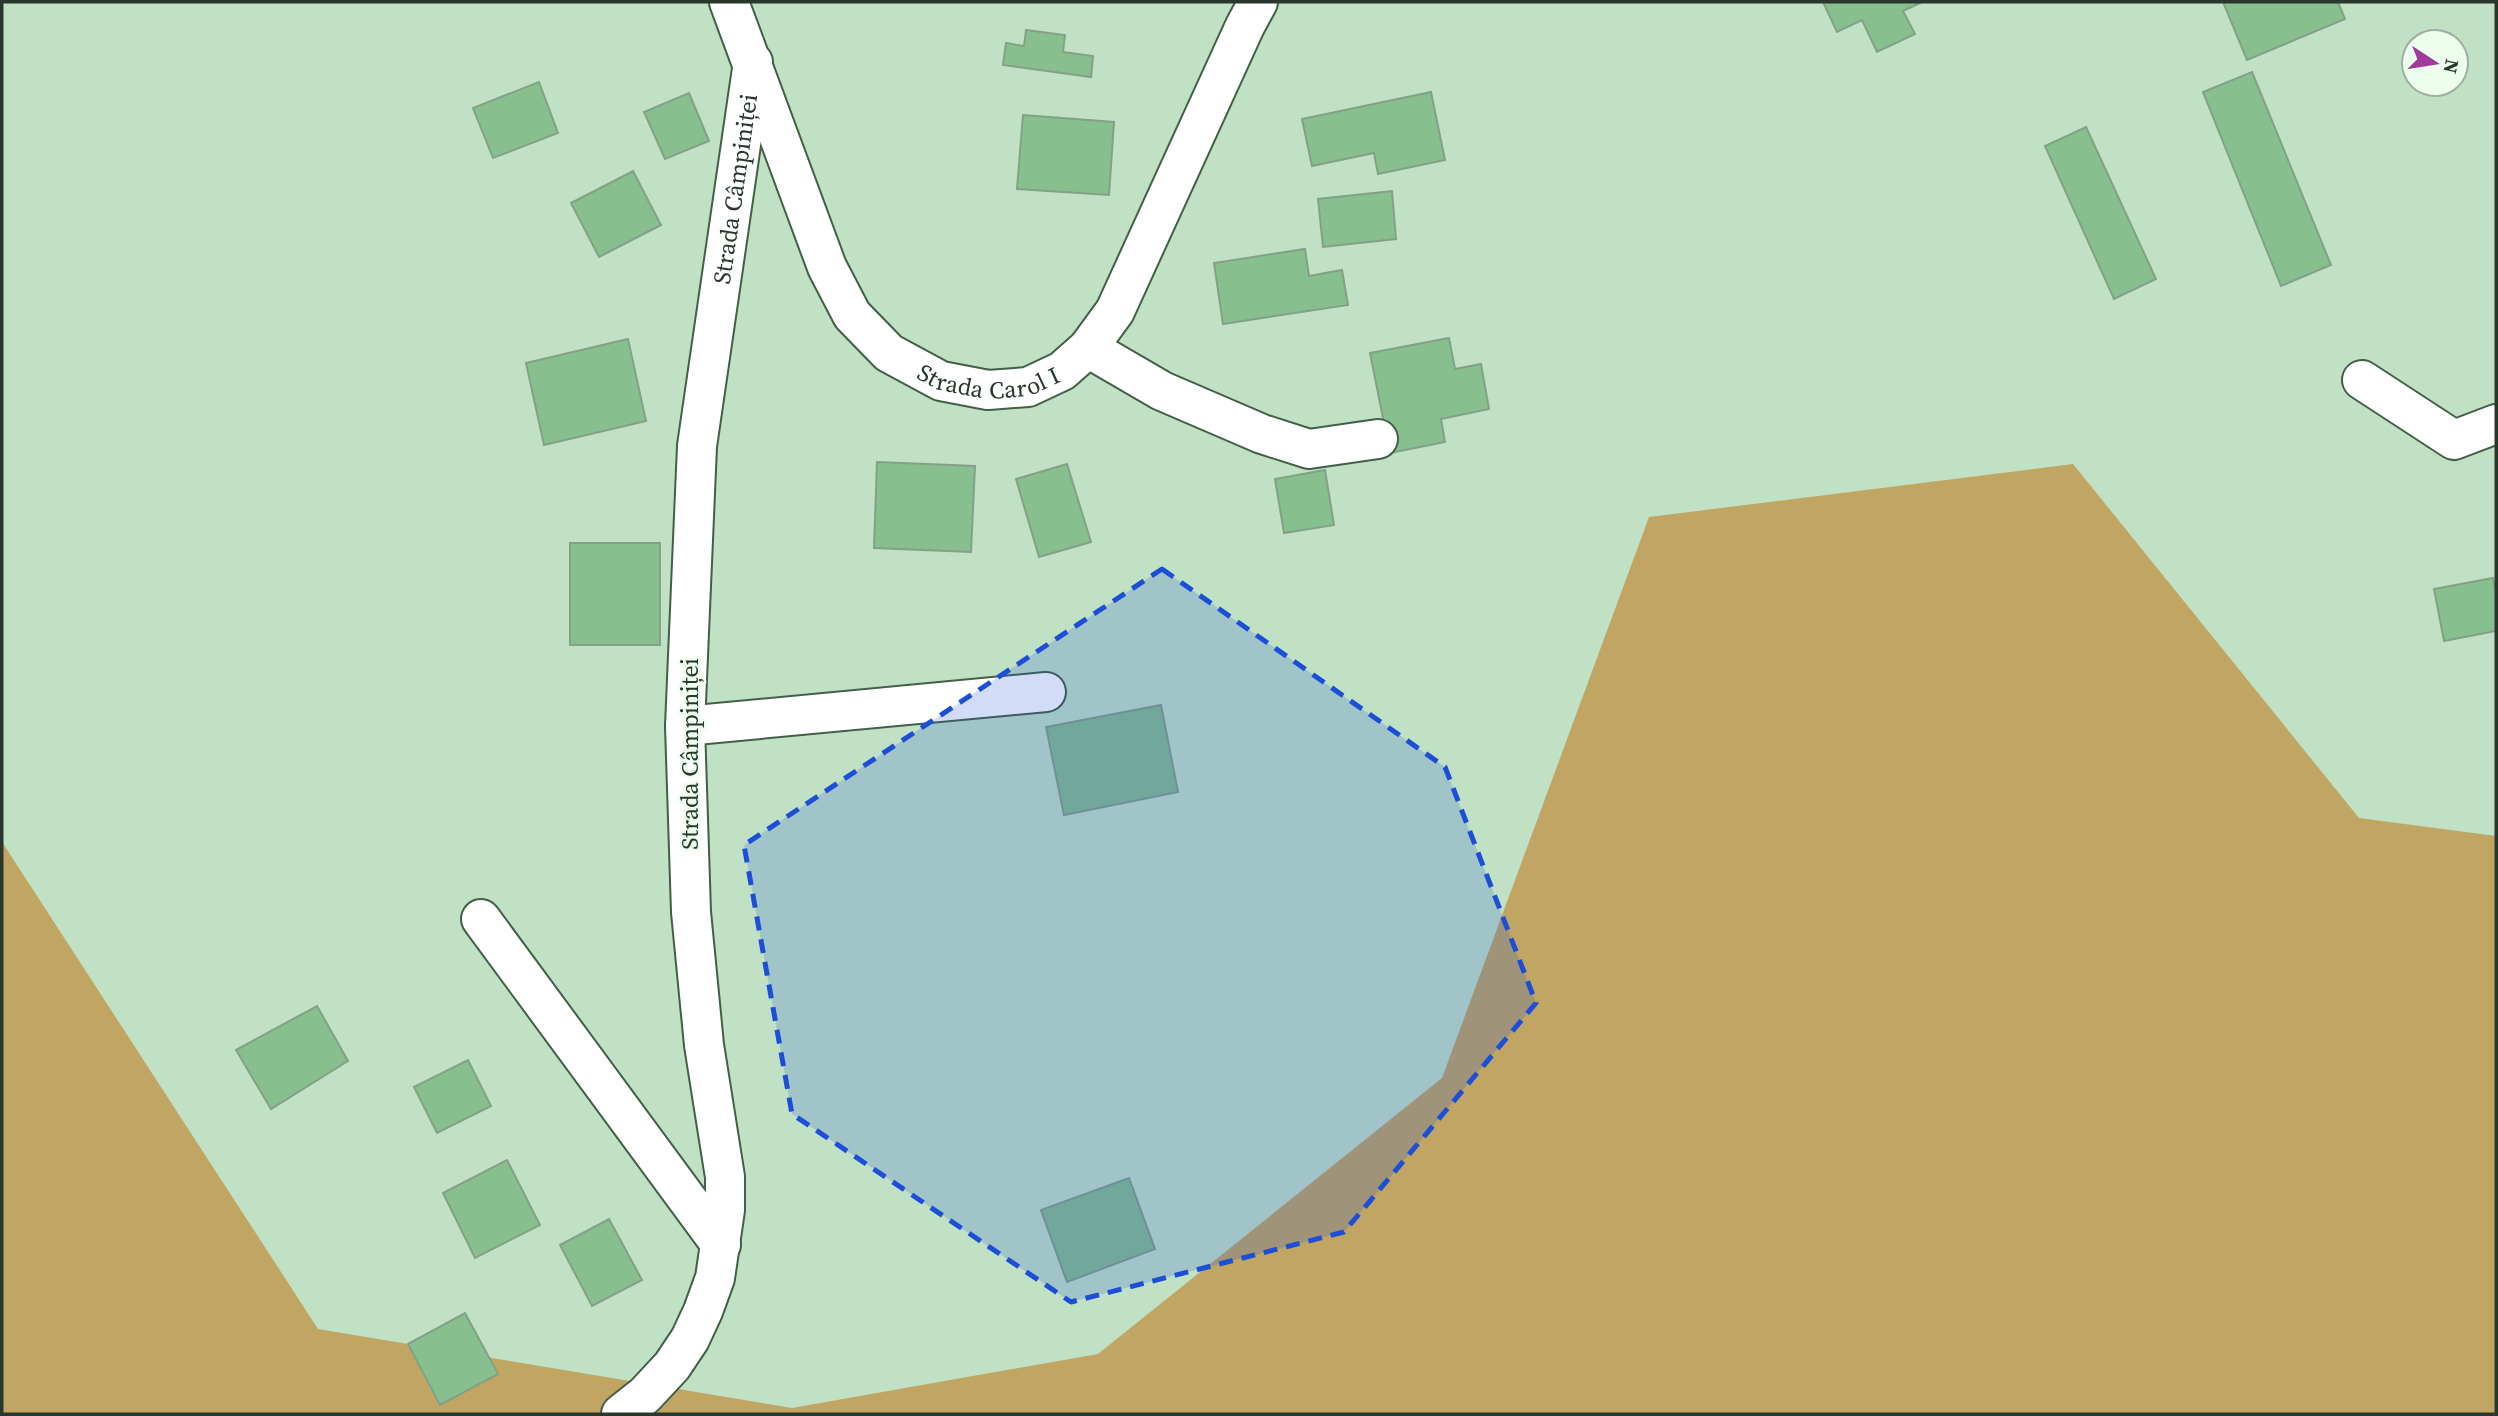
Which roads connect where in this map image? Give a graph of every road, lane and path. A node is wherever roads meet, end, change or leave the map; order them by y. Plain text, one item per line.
1 (729, 2) edge
2 (1258, 2) edge
3 (752, 62) junction
4 (1088, 348) junction
5 (2362, 380) dead end
6 (2496, 425) edge
7 (1378, 439) dead end
8 (1046, 692) dead end
9 (685, 726) junction
10 (481, 919) dead end
11 (721, 1245) junction
12 (621, 1414) edge

1 - 3 street, Strada Carol I
2 - 4 street, Strada Carol I
3 - 4 street, Strada Carol I
3 - 9 street, Strada Câmpiniței
4 - 7 street
5 - 6 street
8 - 9 street
9 - 11 street, Strada Câmpiniței
10 - 11 street
11 - 12 street, Strada Câmpiniței

